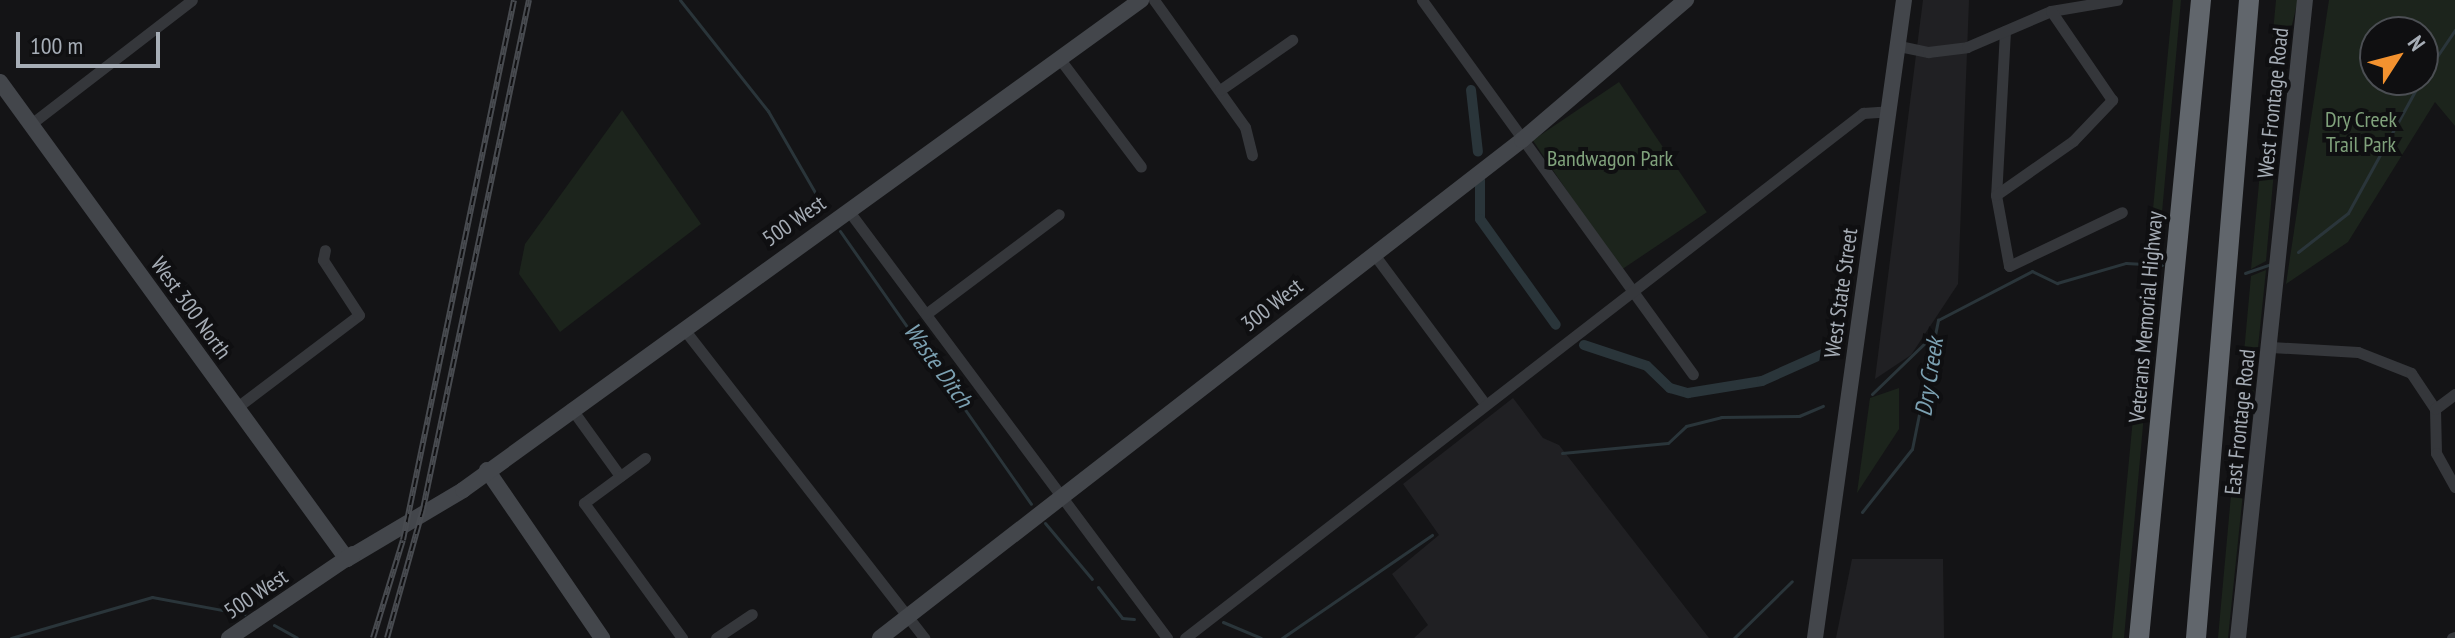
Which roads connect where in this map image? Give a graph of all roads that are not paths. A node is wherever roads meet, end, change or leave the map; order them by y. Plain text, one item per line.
1 (192, 0) edge
2 (1141, 0) edge
3 (1154, 0) edge
4 (1422, 0) edge
5 (1686, 0) edge
6 (1904, 0) edge
7 (2117, 0) edge
8 (2201, 0) edge
9 (2249, 0) edge
10 (2305, 0) edge
11 (2051, 11) junction
12 (2005, 31) junction
13 (1292, 40) dead end
14 (1899, 46) junction
15 (1059, 58) junction
16 (0, 82) edge
17 (1220, 90) junction
18 (1889, 111) junction
19 (31, 124) junction
20 (1522, 140) junction
21 (1252, 155) dead end
22 (1141, 167) dead end
23 (1996, 195) junction
24 (848, 210) junction
25 (2284, 211) joint
26 (2122, 212) dead end
27 (1059, 214) dead end
28 (325, 250) dead end
29 (1373, 253) junction
30 (1632, 291) junction
31 (926, 314) junction
32 (683, 328) junction
33 (2271, 347) junction
34 (1693, 374) dead end
35 (2455, 394) edge
36 (1485, 404) junction
37 (236, 408) junction
38 (571, 408) junction
39 (2435, 409) junction
40 (645, 458) dead end
41 (480, 475) junction
42 (620, 476) junction
43 (2455, 487) edge
44 (1062, 499) junction
45 (347, 559) junction
46 (752, 614) dead end
47 (908, 617) junction
48 (730, 634) edge
49 (229, 638) edge
50 (602, 638) edge
51 (682, 638) edge
52 (716, 638) edge
53 (880, 638) edge
54 (924, 638) edge
55 (1167, 638) edge
56 (1185, 638) edge
57 (1815, 638) edge
58 (2139, 638) edge
59 (2196, 638) edge
60 (2238, 638) edge

1 - 19 street
2 - 15 street, 500 West
3 - 17 street
4 - 20 street
5 - 20 street, 300 West
6 - 14 street, West State Street
7 - 11 street
8 - 58 highway, Veterans Memorial Highway
9 - 59 highway
10 - 25 street, West Frontage Road
11 - 12 street
11 - 23 street
12 - 14 street
12 - 23 street
13 - 17 street
14 - 18 street, West State Street
15 - 22 street
15 - 24 street, 500 West
16 - 19 street, West 300 North
17 - 21 street
18 - 30 street
18 - 57 street, West State Street
19 - 37 street, West 300 North
20 - 29 street, 300 West
20 - 30 street
23 - 26 street
24 - 31 street
24 - 32 street, 500 West
25 - 33 street, East Frontage Road
27 - 31 street
28 - 37 street
29 - 36 street
29 - 44 street, 300 West
30 - 34 street
30 - 36 street
31 - 44 street
32 - 38 street, 500 West
32 - 47 street
33 - 39 street
33 - 60 street, East Frontage Road
35 - 39 street
36 - 56 street
37 - 45 street, West 300 North
38 - 41 street, 500 West
38 - 42 street
39 - 43 street
40 - 42 street
41 - 45 street, 500 West
41 - 50 street
42 - 51 street
44 - 47 street, 300 West
44 - 55 street
45 - 49 street, 500 West
46 - 48 street
47 - 53 street, 300 West
47 - 54 street
48 - 52 street

